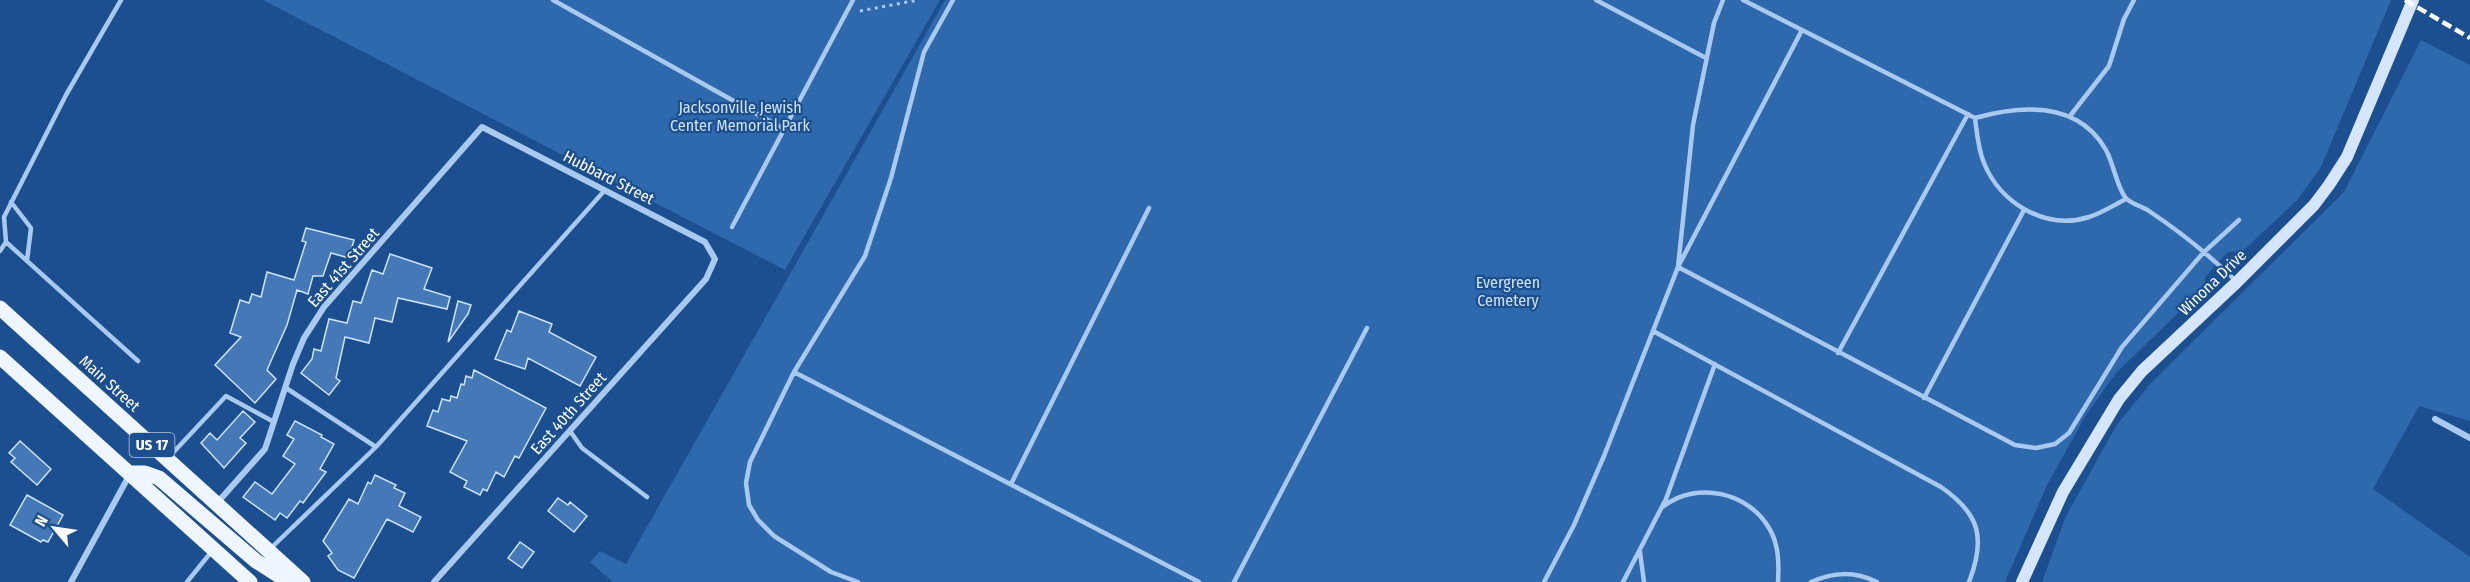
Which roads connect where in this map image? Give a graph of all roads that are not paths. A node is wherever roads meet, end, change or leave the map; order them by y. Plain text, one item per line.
1 (121, 0) edge
2 (554, 0) edge
3 (853, 0) edge
4 (953, 0) edge
5 (1596, 0) edge
6 (1723, 0) edge
7 (1743, 0) edge
8 (2134, 0) edge
9 (2413, 0) edge
10 (1802, 30) junction
11 (1706, 58) junction
12 (1968, 114) junction
13 (2070, 116) junction
14 (1975, 118) junction
15 (482, 126) joint
16 (784, 129) junction
17 (605, 190) junction
18 (2126, 198) junction
19 (11, 202) junction
20 (1149, 208) dead end
21 (2024, 210) junction
22 (2240, 220) dead end
23 (732, 227) dead end
24 (6, 242) junction
25 (0, 251) edge
26 (2203, 253) junction
27 (715, 259) joint
28 (27, 261) junction
29 (1678, 267) junction
30 (2237, 282) junction
31 (0, 308) edge
32 (1367, 328) dead end
33 (1653, 331) junction
34 (1838, 353) junction
35 (0, 357) edge
36 (138, 361) dead end
37 (1715, 364) junction
38 (794, 372) junction
39 (286, 388) junction
40 (1924, 398) junction
41 (2435, 419) dead end
42 (276, 422) junction
43 (570, 431) junction
44 (2470, 438) edge
45 (376, 447) junction
46 (167, 459) junction
47 (130, 473) junction
48 (1011, 484) junction
49 (647, 497) dead end
50 (216, 503) junction
51 (1662, 507) junction
52 (214, 549) junction
53 (268, 550) junction
54 (1640, 552) junction
55 (71, 582) edge
56 (187, 582) edge
57 (250, 582) edge
58 (289, 582) edge
59 (303, 582) edge
60 (434, 582) edge
61 (858, 582) edge
62 (1199, 582) edge
63 (1234, 582) edge
64 (1544, 582) edge
65 (1623, 582) edge
66 (1644, 582) edge
67 (1778, 582) edge
68 (1811, 582) edge
69 (1877, 582) edge
70 (1969, 582) edge
71 (2022, 582) edge

1 - 19 lane
2 - 16 lane
3 - 16 lane
4 - 38 lane
5 - 11 lane
6 - 11 lane
7 - 10 lane
8 - 13 lane
9 - 30 street, Winona Drive
10 - 12 lane
10 - 29 lane
11 - 29 lane
12 - 14 lane
12 - 34 lane
13 - 14 lane
13 - 18 lane
14 - 21 lane
15 - 17 street, Hubbard Street
15 - 39 street, East 41st Street
16 - 23 lane
17 - 27 street, Hubbard Street
17 - 45 lane
18 - 21 lane
18 - 26 lane
19 - 24 lane
19 - 28 lane
20 - 48 lane
21 - 40 lane
22 - 26 lane
24 - 25 lane
24 - 28 lane
26 - 30 lane
26 - 40 lane
27 - 43 street, East 40th Street
28 - 36 lane
29 - 33 lane
29 - 34 lane
30 - 71 street, Winona Drive
31 - 46 main road, Main Street / US 17
32 - 63 lane
33 - 37 lane
33 - 64 lane
34 - 40 lane
35 - 47 main road, US 17
37 - 51 lane
37 - 70 lane
38 - 48 lane
38 - 61 lane
39 - 42 street, East 41st Street
39 - 45 lane
41 - 44 street
42 - 46 lane
42 - 50 street, East 41st Street
43 - 49 lane
43 - 60 street, East 40th Street
45 - 53 lane
46 - 50 main road, Main Street / US 17
47 - 52 main road, US 17
47 - 55 street
47 - 58 main road
48 - 62 lane
50 - 53 main road, Main Street / US 17
51 - 54 lane
51 - 67 lane
52 - 56 lane
52 - 57 main road, US 17
53 - 59 main road, Main Street / US 17
54 - 65 lane
54 - 66 lane
68 - 69 lane

